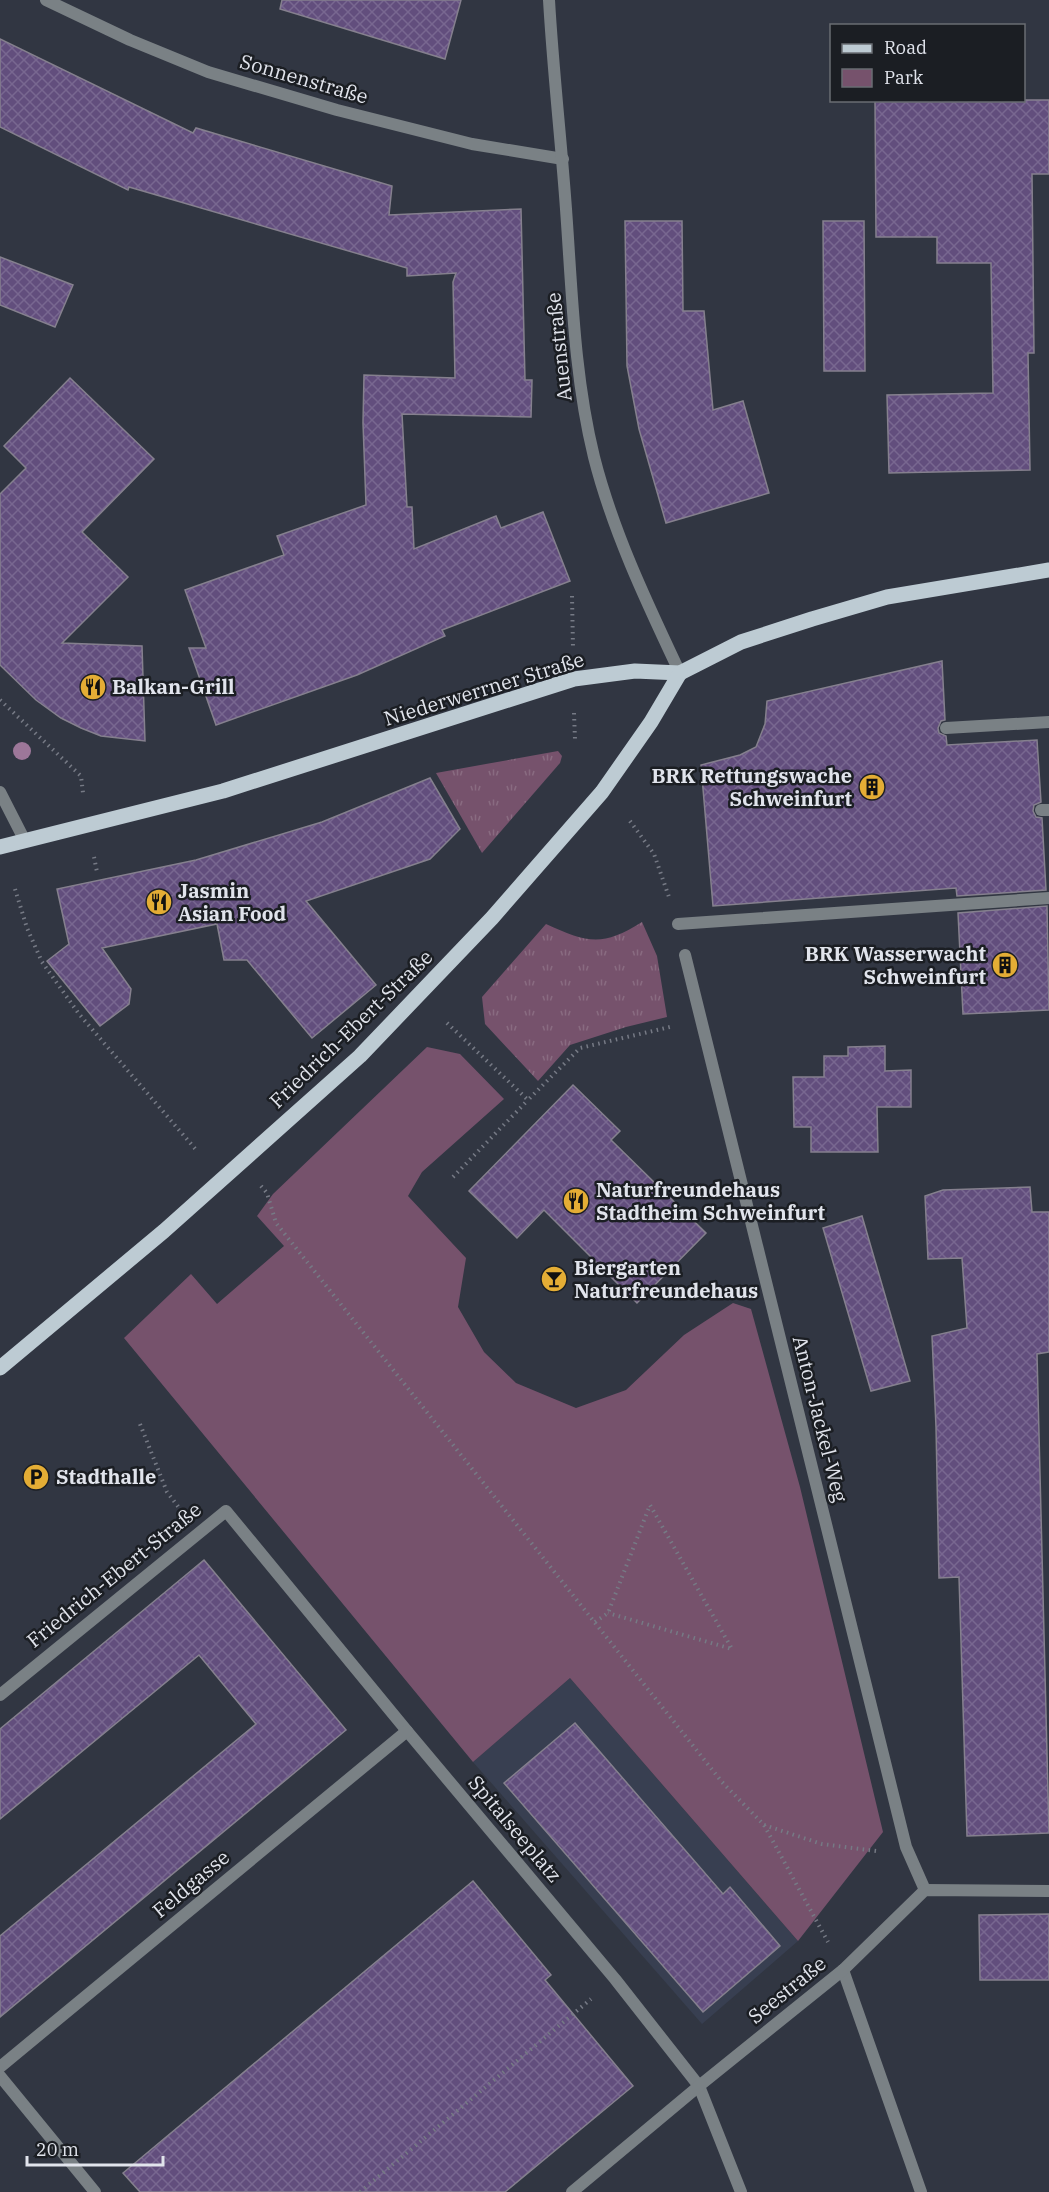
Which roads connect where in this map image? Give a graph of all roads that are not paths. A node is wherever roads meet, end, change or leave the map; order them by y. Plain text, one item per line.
1 (46, 0) edge
2 (549, 0) edge
3 (563, 159) junction
4 (1049, 570) edge
5 (680, 673) junction
6 (1049, 722) edge
7 (946, 728) dead end
8 (0, 792) edge
9 (25, 841) junction
10 (0, 847) edge
11 (1049, 898) edge
12 (678, 924) road end
13 (685, 955) dead end
14 (0, 1368) edge
15 (226, 1511) joint
16 (0, 1695) edge
17 (407, 1731) junction
18 (925, 1890) junction
19 (1049, 1892) edge
20 (843, 1970) junction
21 (0, 2067) edge
22 (0, 2076) edge
23 (699, 2086) junction
24 (95, 2192) edge
25 (572, 2192) edge
26 (741, 2192) edge
27 (921, 2192) edge

1 - 3 street, Sonnenstraße
2 - 3 street, Auenstraße
3 - 5 street, Auenstraße
4 - 5 main road
5 - 9 main road, Niederwerrner Straße
5 - 14 main road, Friedrich-Ebert-Straße
6 - 7 street
8 - 9 street
9 - 10 main road, Niederwerrner Straße
11 - 12 street
13 - 18 street, Anton-Jackel-Weg
15 - 16 street, Friedrich-Ebert-Straße
15 - 17 street, Spitalseeplatz
17 - 21 street, Feldgasse
17 - 23 street, Spitalseeplatz
18 - 19 street
18 - 20 street, Seestraße
20 - 23 street, Seestraße
20 - 27 street
22 - 24 street
23 - 25 street, Seestraße
23 - 26 street, Spitalseeplatz

